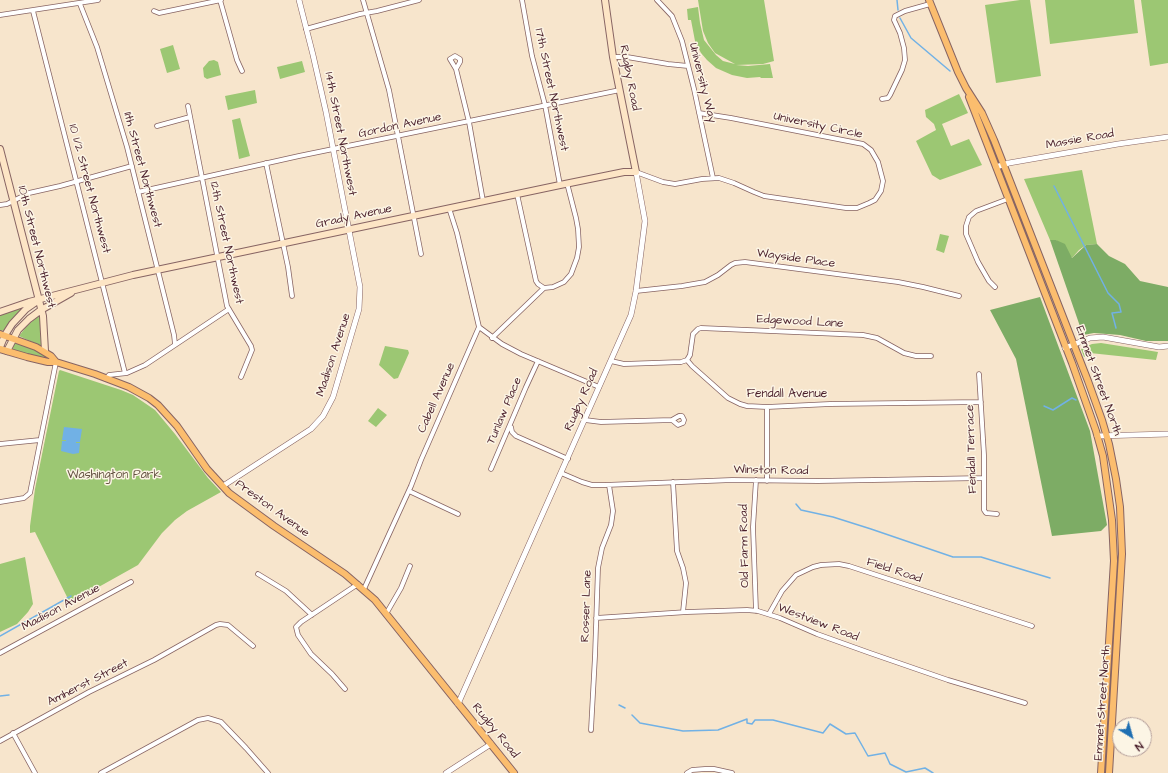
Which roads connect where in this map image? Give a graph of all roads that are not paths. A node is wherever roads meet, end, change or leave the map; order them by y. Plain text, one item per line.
1 (98, 0) edge
2 (221, 0) edge
3 (299, 0) edge
4 (363, 0) edge
5 (419, 0) edge
6 (522, 0) edge
7 (604, 0) edge
8 (657, 0) edge
9 (930, 2) edge
10 (80, 4) junction
11 (33, 11) junction
12 (154, 11) dead end
13 (367, 12) junction
14 (0, 15) edge
15 (306, 29) junction
16 (613, 57) junction
17 (688, 66) junction
18 (456, 69) dead end
19 (242, 72) dead end
20 (966, 88) junction
21 (620, 90) junction
22 (882, 99) dead end
23 (545, 105) junction
24 (188, 106) dead end
25 (699, 113) junction
26 (190, 117) junction
27 (468, 122) junction
28 (157, 126) dead end
29 (398, 136) junction
30 (1168, 137) edge
31 (0, 149) edge
32 (333, 150) junction
33 (266, 163) junction
34 (1004, 164) junction
35 (132, 166) junction
36 (996, 168) junction
37 (636, 172) junction
38 (202, 178) junction
39 (713, 178) junction
40 (76, 181) junction
41 (567, 183) junction
42 (560, 185) junction
43 (138, 192) junction
44 (518, 194) junction
45 (1008, 199) junction
46 (13, 200) junction
47 (484, 201) junction
48 (0, 205) edge
49 (449, 208) junction
50 (414, 216) junction
51 (348, 230) junction
52 (283, 244) junction
53 (421, 254) dead end
54 (217, 257) junction
55 (158, 270) junction
56 (102, 282) junction
57 (995, 287) dead end
58 (544, 288) junction
59 (78, 289) junction
60 (636, 290) junction
61 (292, 296) dead end
62 (360, 296) joint
63 (959, 296) dead end
64 (39, 300) junction
65 (41, 310) junction
66 (229, 310) junction
67 (0, 312) edge
68 (479, 327) junction
69 (2, 334) edge
70 (13, 338) junction
71 (492, 338) junction
72 (175, 344) junction
73 (1073, 344) junction
74 (1168, 346) edge
75 (0, 348) edge
76 (1065, 348) junction
77 (7, 351) junction
78 (45, 351) junction
79 (931, 356) dead end
80 (687, 360) junction
81 (538, 361) junction
82 (611, 361) junction
83 (56, 362) junction
84 (125, 373) junction
85 (979, 374) dead end
86 (241, 377) dead end
87 (106, 379) junction
88 (599, 387) junction
89 (981, 402) junction
90 (767, 407) junction
91 (585, 420) junction
92 (672, 420) dead end
93 (511, 425) junction
94 (1168, 434) edge
95 (1107, 435) junction
96 (1098, 436) junction
97 (40, 440) junction
98 (0, 444) edge
99 (568, 459) junction
100 (491, 469) dead end
101 (561, 473) junction
102 (984, 478) junction
103 (756, 480) junction
104 (767, 480) junction
105 (673, 482) junction
106 (609, 485) junction
107 (222, 486) junction
108 (409, 491) junction
109 (0, 502) edge
110 (458, 514) dead end
111 (997, 514) dead end
112 (410, 566) dead end
113 (258, 574) dead end
114 (131, 582) dead end
115 (358, 584) junction
116 (364, 589) junction
117 (756, 611) junction
118 (683, 612) junction
119 (386, 614) junction
120 (769, 614) junction
121 (312, 615) junction
122 (596, 618) junction
123 (1032, 626) dead end
124 (253, 646) dead end
125 (0, 653) edge
126 (345, 689) dead end
127 (1025, 703) dead end
128 (458, 704) junction
129 (590, 730) dead end
130 (13, 733) junction
131 (0, 741) edge
132 (491, 744) junction
133 (35, 773) edge
134 (101, 773) edge
135 (268, 773) edge
136 (446, 773) edge
137 (514, 773) edge
138 (687, 773) edge
139 (732, 773) edge
140 (1101, 773) edge
141 (1109, 773) edge

1 - 10 street
2 - 12 street
2 - 19 street
3 - 15 street, 14th Street Northwest
4 - 13 street
5 - 13 street
6 - 23 street, 17th Street Northwest
7 - 16 main road, Rugby Road
8 - 17 street, University Way
9 - 20 main road, Emmet Street North
9 - 22 street
10 - 11 street
10 - 35 street, 11th Street Northwest
11 - 14 street
11 - 40 street, 10 1/2 Street Northwest
13 - 15 street
13 - 29 street
15 - 32 street, 14th Street Northwest
16 - 17 street
16 - 21 main road, Rugby Road
17 - 25 street, University Way
18 - 27 street
20 - 34 main road, Emmet Street North
20 - 36 main road, Emmet Street North
21 - 23 street, Gordon Avenue
21 - 37 main road, Rugby Road
23 - 27 street, Gordon Avenue
23 - 42 street, 17th Street Northwest
24 - 26 street, 12th Street Northwest
25 - 39 street, University Way
25 - 39 street, University Circle
26 - 28 street
26 - 38 street, 12th Street Northwest
27 - 29 street, Gordon Avenue
27 - 47 street
29 - 32 street, Gordon Avenue
29 - 50 street
30 - 34 street, Massie Road
31 - 46 main road, 10th Street Northwest
32 - 33 street, Gordon Avenue
32 - 51 street, 14th Street Northwest
33 - 38 street, Gordon Avenue
33 - 52 street
34 - 36 street, Massie Road
34 - 73 main road, Emmet Street North
35 - 40 street
35 - 43 street, 11th Street Northwest
36 - 45 main road, Emmet Street North
37 - 39 street, University Circle
37 - 41 main road, Grady Avenue
37 - 60 street, Rugby Road
38 - 43 street, Gordon Avenue
38 - 54 street, 12th Street Northwest
40 - 46 street
40 - 56 street, 10 1/2 Street Northwest
41 - 42 main road, Grady Avenue
41 - 58 street
42 - 44 main road, Grady Avenue
43 - 55 street, 11th Street Northwest
44 - 47 main road, Grady Avenue
44 - 58 street
45 - 57 street
45 - 76 main road, Emmet Street North
46 - 48 street
46 - 64 main road, 10th Street Northwest
47 - 49 main road, Grady Avenue
49 - 50 main road, Grady Avenue
49 - 68 street
50 - 51 main road, Grady Avenue
50 - 53 street
51 - 52 main road, Grady Avenue
51 - 62 street, 14th Street Northwest
52 - 54 main road, Grady Avenue
52 - 61 street
54 - 55 main road, Grady Avenue
54 - 66 street, 12th Street Northwest
55 - 56 main road, Grady Avenue
55 - 72 street, 11th Street Northwest
56 - 59 main road, Grady Avenue
56 - 84 street, 10 1/2 Street Northwest
58 - 71 street
59 - 64 main road, Grady Avenue
59 - 65 main road, Grady Avenue
60 - 63 street, Wayside Place
60 - 82 street, Rugby Road
62 - 107 street, Madison Avenue
64 - 65 main road, 10th Street Northwest
64 - 67 main road, Grady Avenue
64 - 69 main road
65 - 70 main road, Grady Avenue
65 - 78 main road, 10th Street Northwest
66 - 72 street
66 - 86 street, 12th Street Northwest
68 - 71 street
68 - 108 street, Cabell Avenue
69 - 70 main road, Preston Avenue
69 - 75 main road
70 - 77 main road, Grady Avenue
70 - 78 main road, Preston Avenue
71 - 81 street
72 - 84 street
73 - 74 street
73 - 76 street
73 - 95 main road, Emmet Street North
75 - 77 main road, Preston Avenue
76 - 96 main road, Emmet Street North
77 - 83 main road, Preston Avenue
78 - 83 main road, Preston Avenue
79 - 80 street, Edgewood Lane
80 - 82 street
80 - 90 street, Fendall Avenue
81 - 88 street
81 - 93 street, Tunlaw Place
82 - 88 street, Rugby Road
83 - 87 main road, Preston Avenue
83 - 97 street
84 - 87 street
85 - 89 street, Fendall Terrace
87 - 107 main road, Preston Avenue
88 - 91 street, Rugby Road
89 - 90 street, Fendall Avenue
89 - 102 street, Fendall Terrace
90 - 104 street
91 - 92 street
91 - 99 street, Rugby Road
93 - 99 street
93 - 100 street, Tunlaw Place
94 - 95 street
95 - 96 street
95 - 141 main road, Emmet Street North
96 - 140 main road, Emmet Street North
97 - 98 street
97 - 109 street
99 - 101 street, Rugby Road
101 - 106 street, Winston Road
101 - 128 street, Rugby Road
102 - 104 street, Winston Road
102 - 111 street, Fendall Terrace
103 - 104 street, Winston Road
103 - 105 street, Winston Road
103 - 117 street, Old Farm Road
105 - 106 street, Winston Road
105 - 118 street
106 - 122 street, Rosser Lane
107 - 115 main road, Preston Avenue
108 - 110 street
108 - 116 street, Cabell Avenue
112 - 119 street
113 - 121 street
114 - 125 street, Madison Avenue
115 - 116 main road, Preston Avenue
115 - 121 street
116 - 119 main road, Preston Avenue
117 - 118 street, Westview Road
117 - 120 street, Westview Road
118 - 122 street, Westview Road
119 - 128 main road, Preston Avenue
120 - 123 street, Field Road
120 - 127 street, Westview Road
121 - 126 street
122 - 129 street, Rosser Lane
124 - 130 street, Amherst Street
128 - 132 main road, Rugby Road
130 - 131 street, Amherst Street
130 - 133 street
132 - 136 street
132 - 137 main road, Rugby Road
134 - 135 street
138 - 139 street

